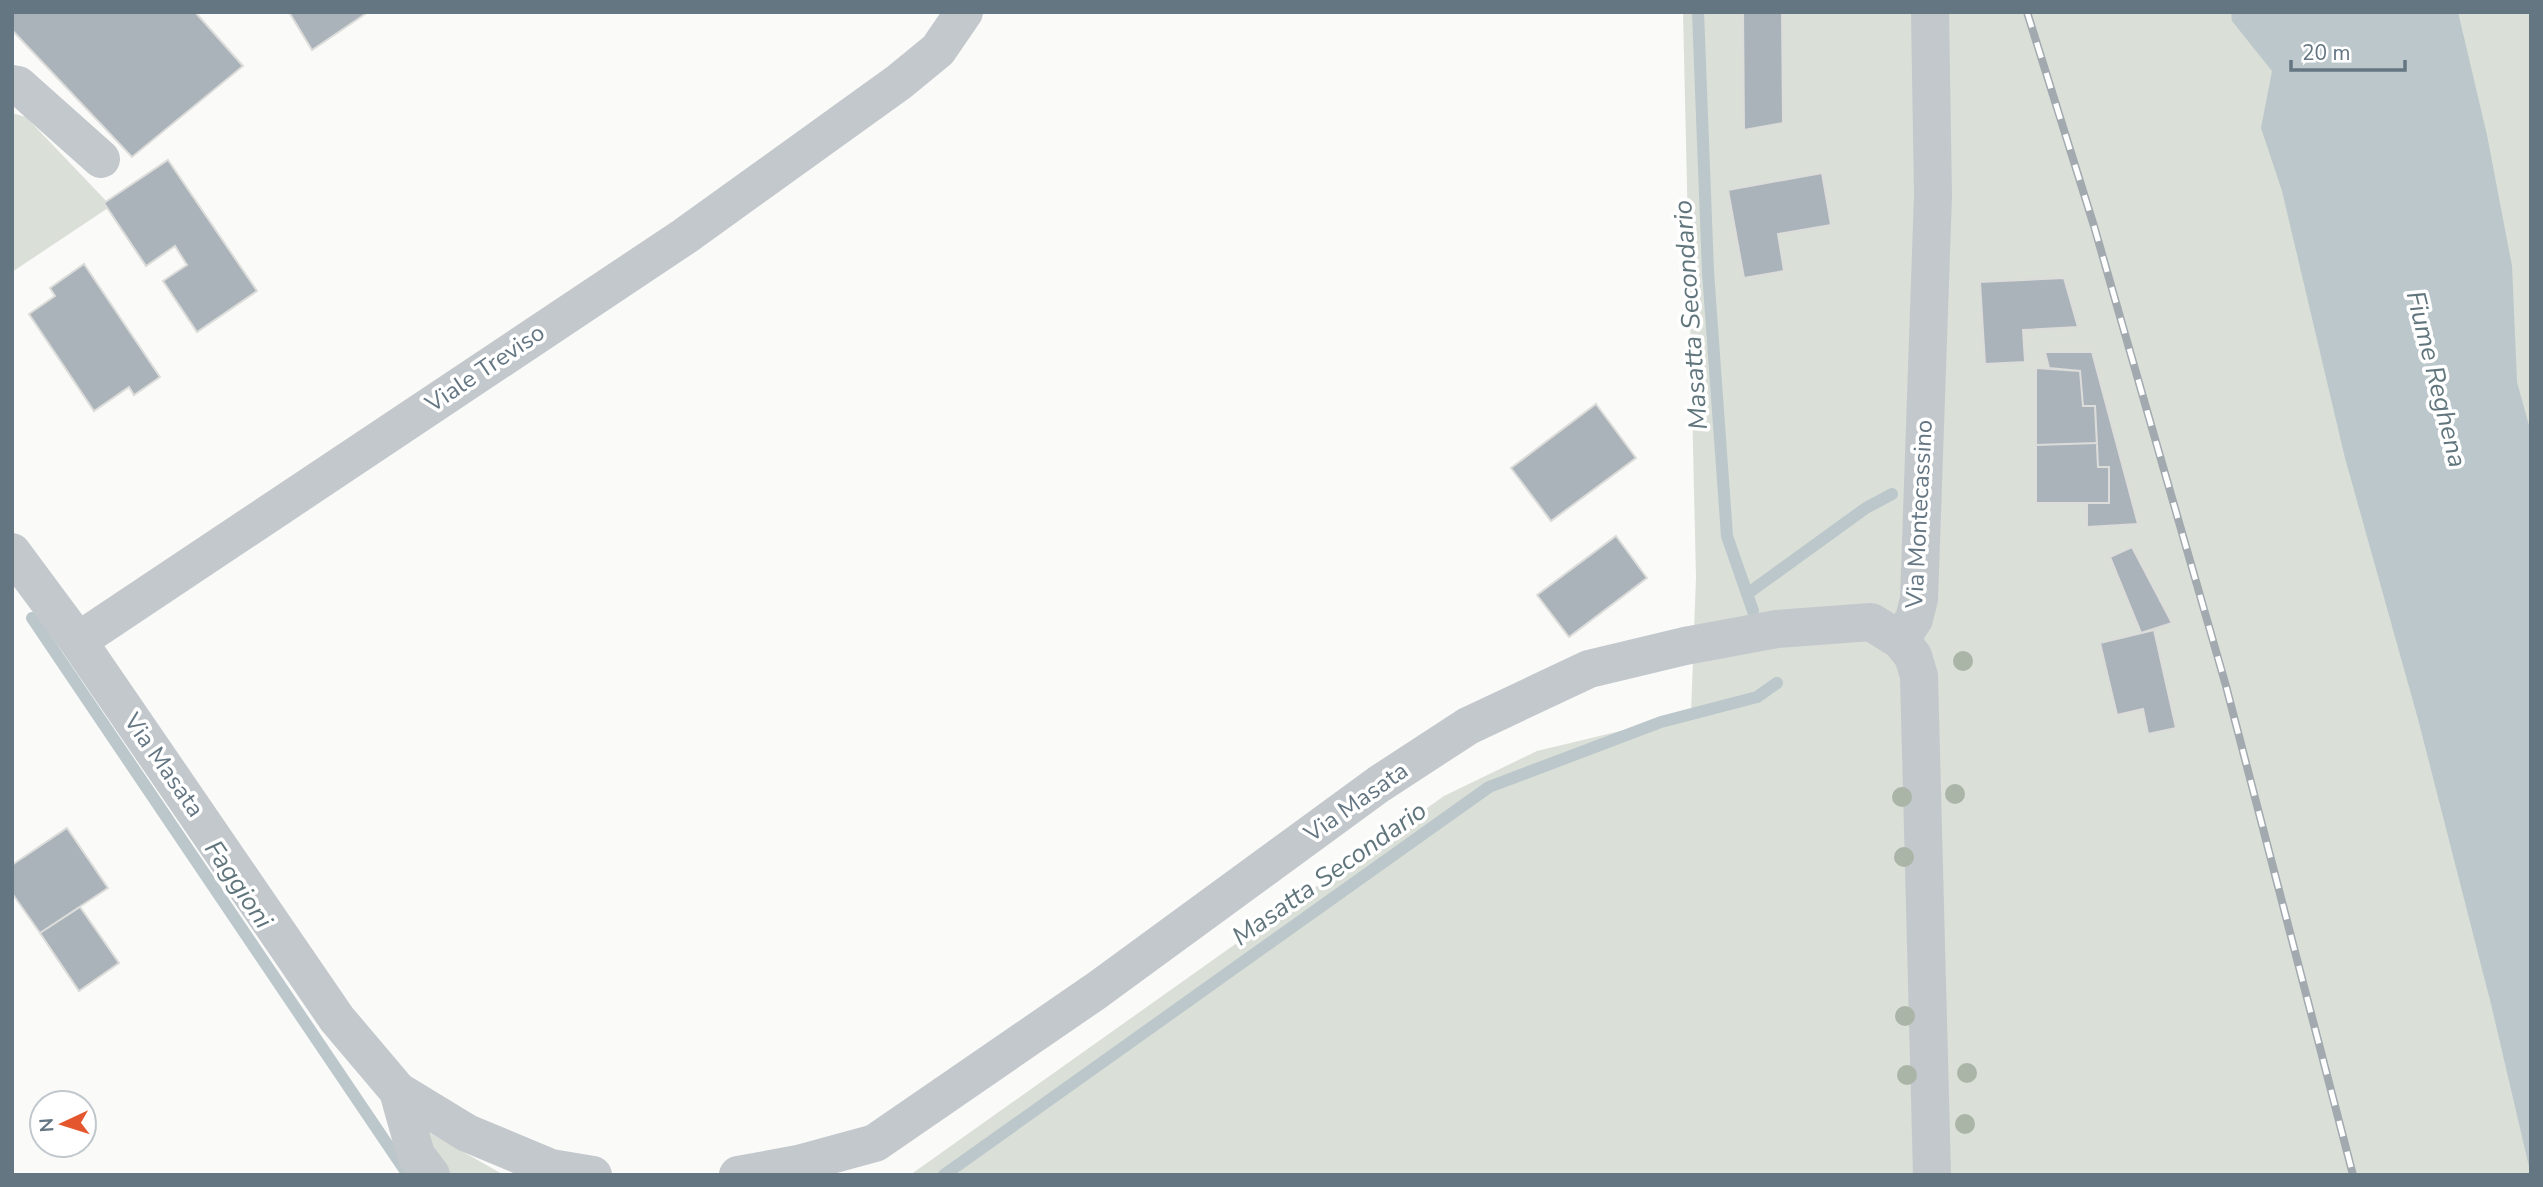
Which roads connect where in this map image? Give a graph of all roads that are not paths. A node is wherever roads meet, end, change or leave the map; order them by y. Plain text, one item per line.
1 (964, 12) edge
2 (1930, 12) edge
3 (12, 84) edge
4 (101, 159) dead end
5 (12, 552) edge
6 (1900, 640) junction
7 (78, 641) junction
8 (398, 1091) junction
9 (875, 1143) junction
10 (430, 1175) edge
11 (593, 1175) edge
12 (738, 1175) edge
13 (841, 1175) edge
14 (1931, 1175) edge

1 - 7 street, Viale Treviso
2 - 6 street, Via Montecassino
3 - 4 street
5 - 7 street
6 - 9 street, Via Masata
6 - 14 street, Via Montecassino
7 - 8 street, Via Masata
8 - 10 street, Via Masata
8 - 11 street, Via Masata
9 - 12 street, Via Masata
9 - 13 street, Via Masata

